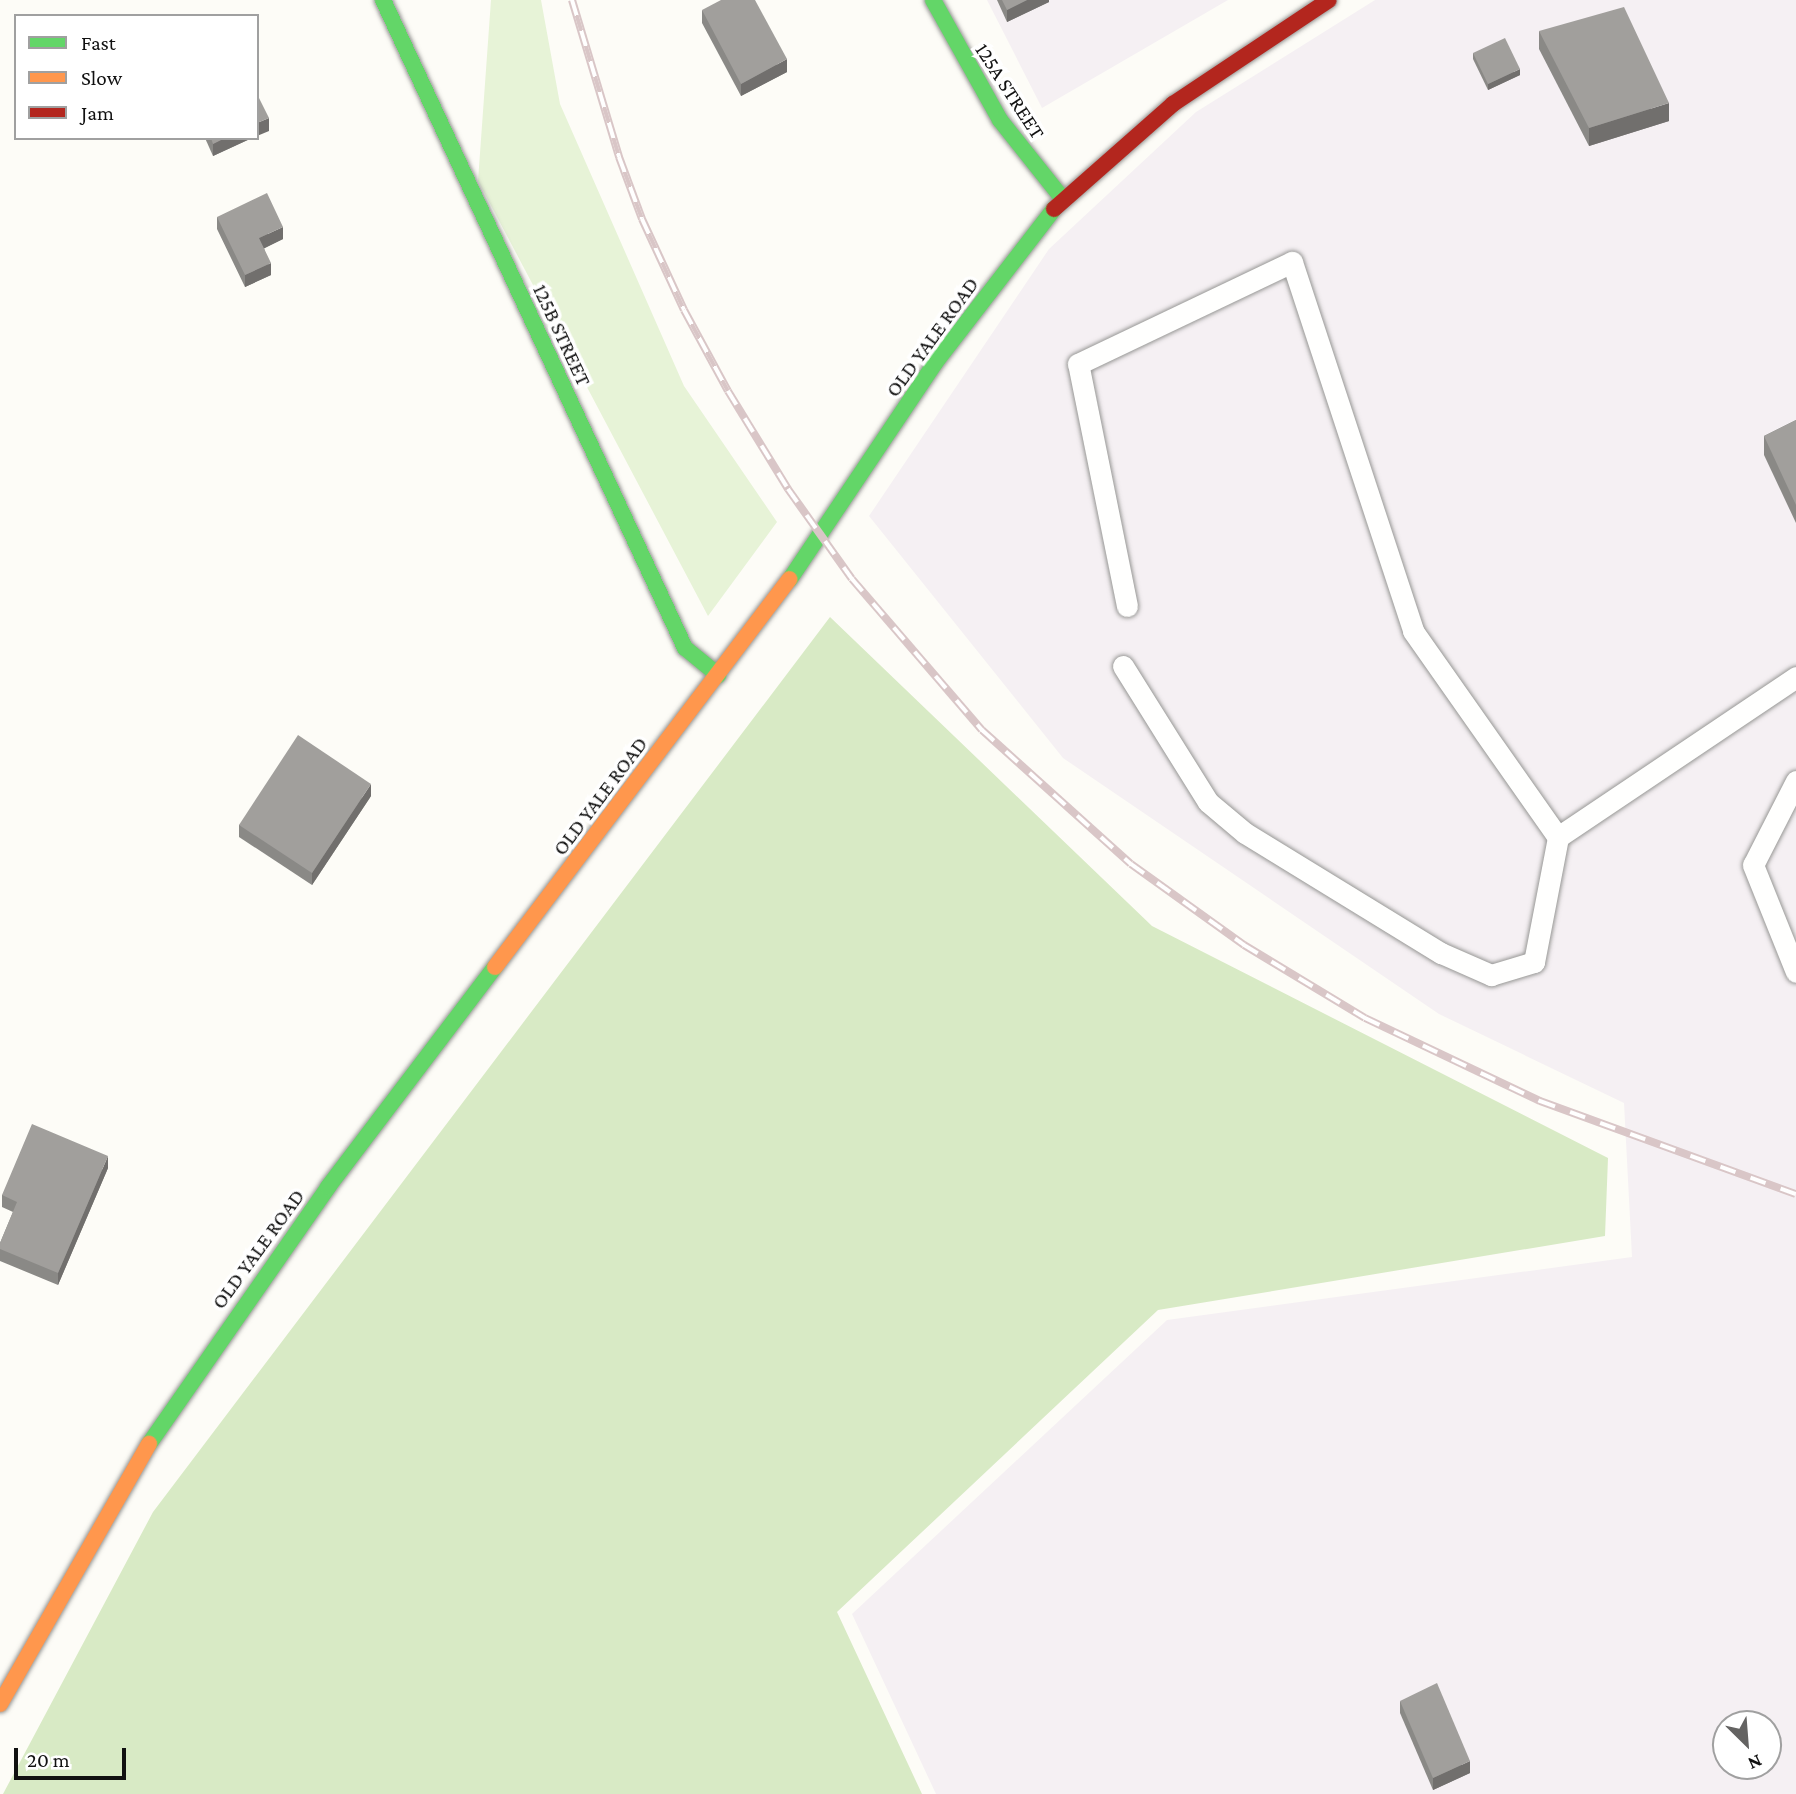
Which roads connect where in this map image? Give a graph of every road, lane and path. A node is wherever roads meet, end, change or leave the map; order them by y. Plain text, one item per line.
1 (383, 0) edge
2 (933, 0) edge
3 (1329, 0) edge
4 (1062, 198) junction
5 (1127, 606) dead end
6 (1123, 666) dead end
7 (718, 675) junction
8 (1796, 677) edge
9 (1796, 781) edge
10 (1558, 837) junction
11 (1796, 972) edge
12 (0, 1704) edge

1 - 7 main road, 125B STREET
2 - 4 main road, 125A STREET
3 - 4 main road, OLD YALE ROAD
4 - 7 main road, OLD YALE ROAD
5 - 10 lane
6 - 10 lane
7 - 12 main road, OLD YALE ROAD
8 - 10 lane
9 - 11 lane

